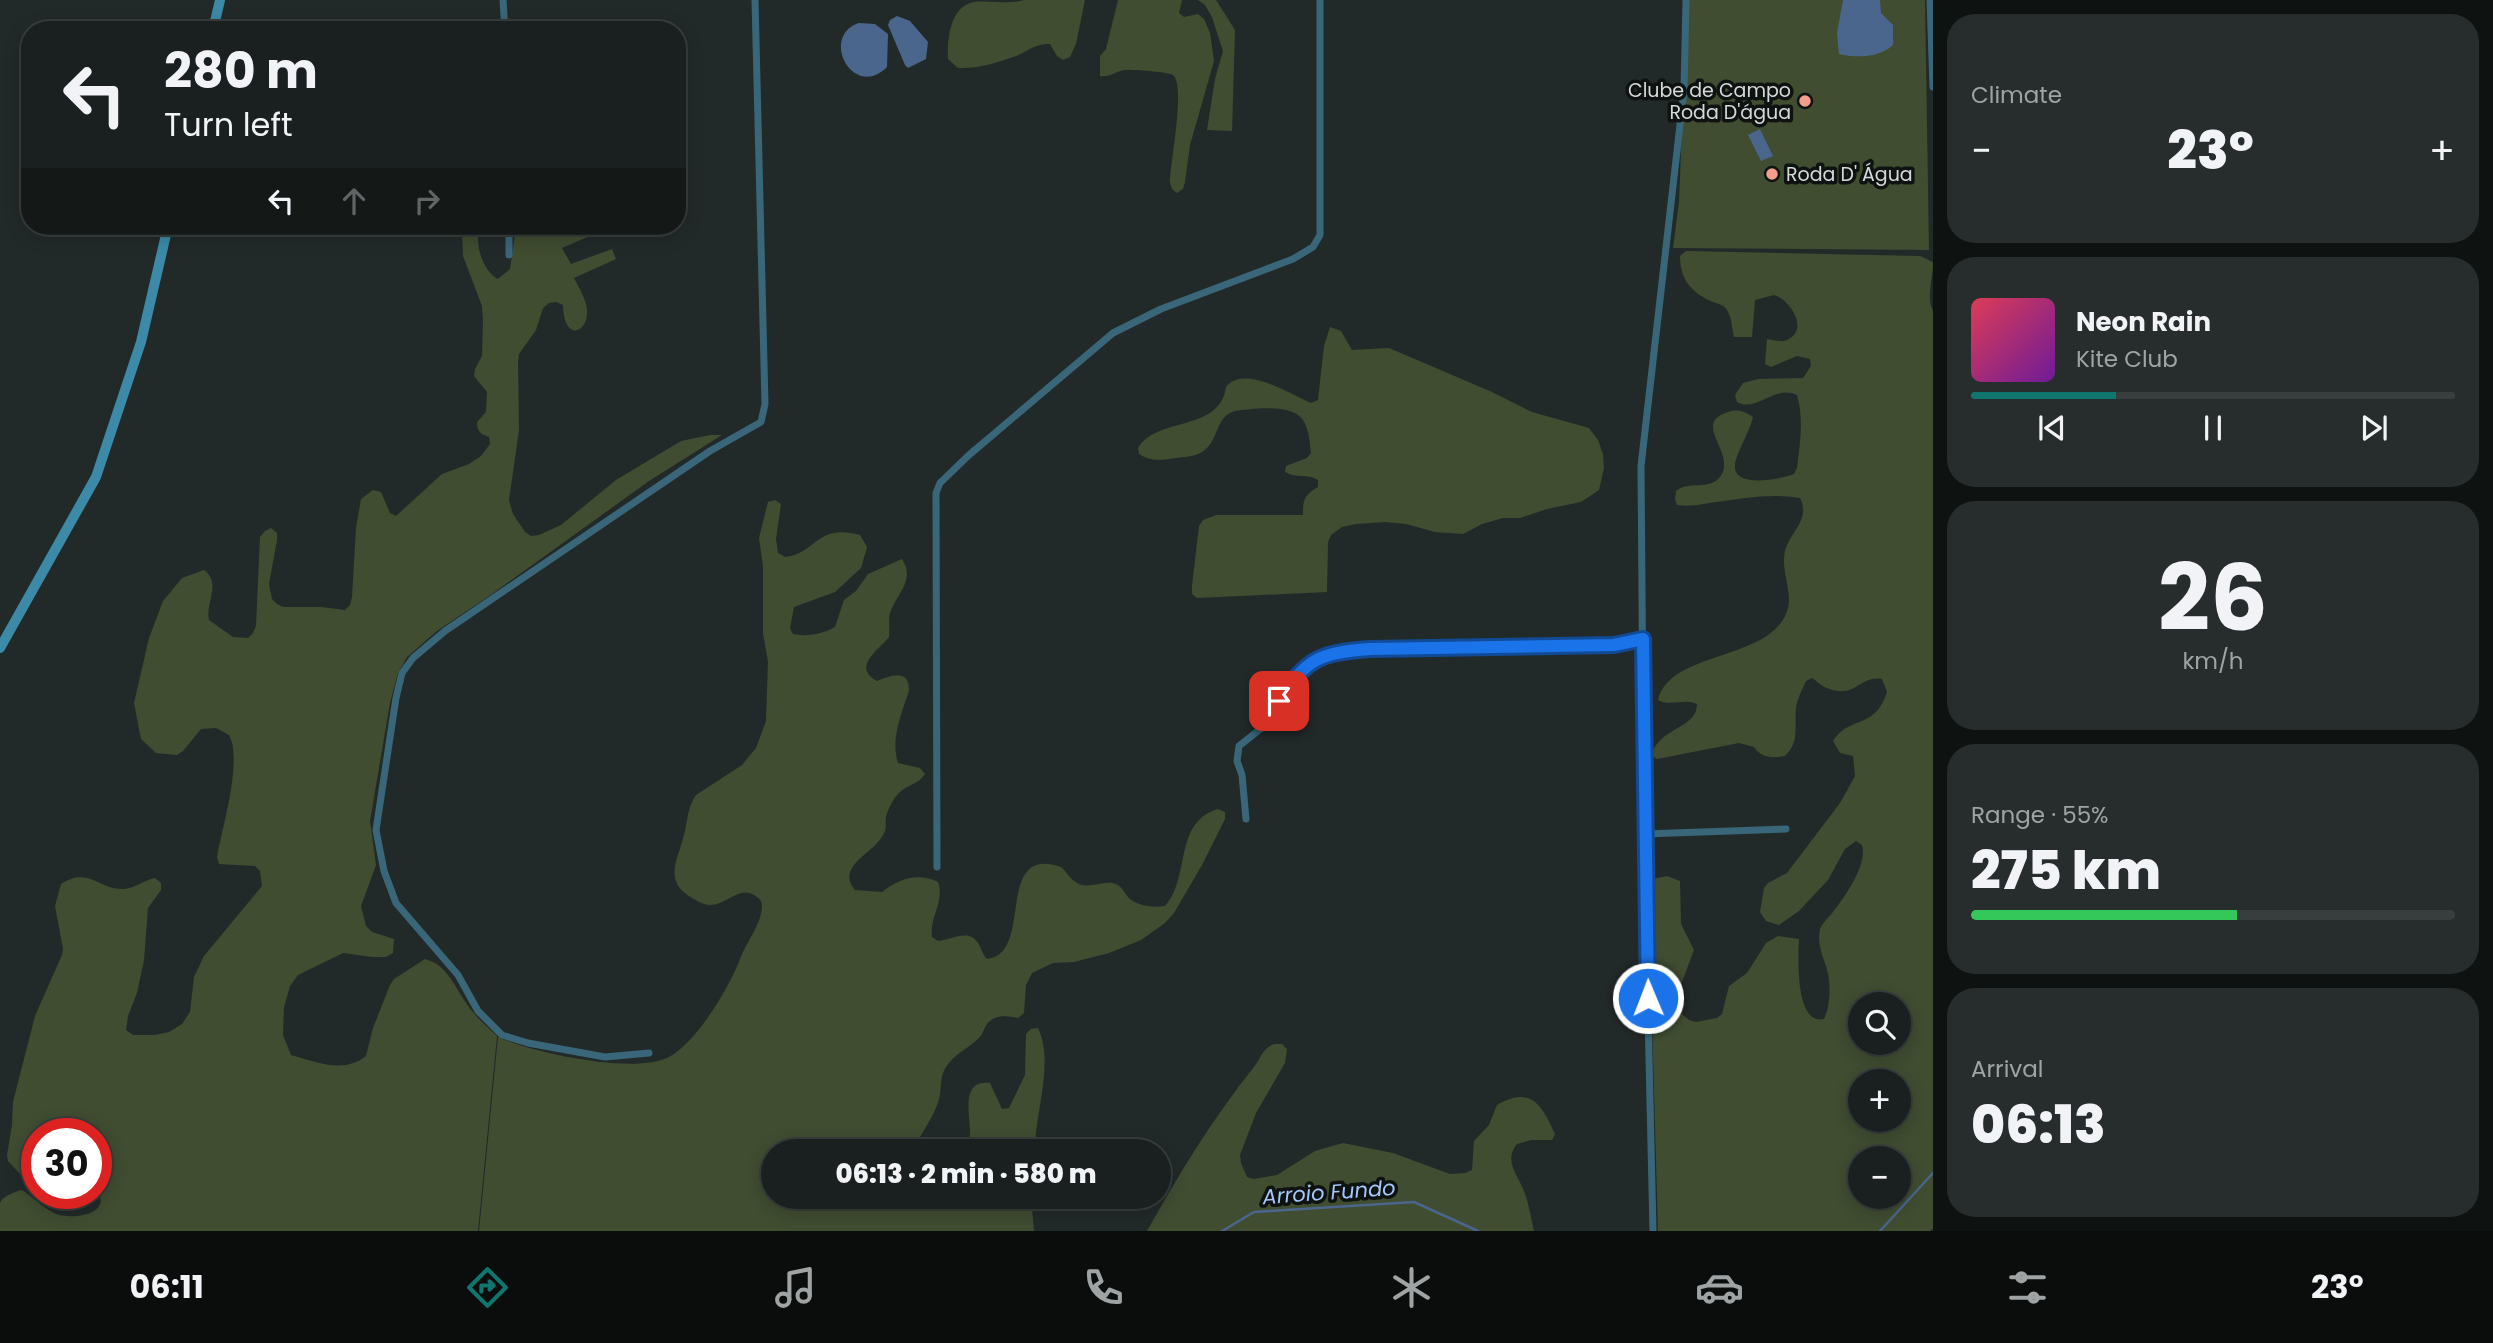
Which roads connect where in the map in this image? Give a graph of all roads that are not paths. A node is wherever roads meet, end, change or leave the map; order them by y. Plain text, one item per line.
1 (220, 0) edge
2 (503, 0) edge
3 (755, 0) edge
4 (1320, 0) edge
5 (1686, 0) edge
6 (1930, 0) edge
7 (215, 21) edge
8 (504, 21) edge
9 (1933, 87) edge
10 (166, 235) edge
11 (509, 235) edge
12 (509, 255) dead end
13 (1643, 639) junction
14 (0, 648) edge
15 (1246, 819) dead end
16 (1786, 829) dead end
17 (1644, 834) junction
18 (937, 867) dead end
19 (649, 1053) dead end
20 (1653, 1231) edge

1 - 7 main road
2 - 8 street
3 - 19 street
4 - 18 street
5 - 13 street
6 - 9 street
10 - 14 main road
11 - 12 street
13 - 15 street
13 - 17 street
16 - 17 street
17 - 20 street

